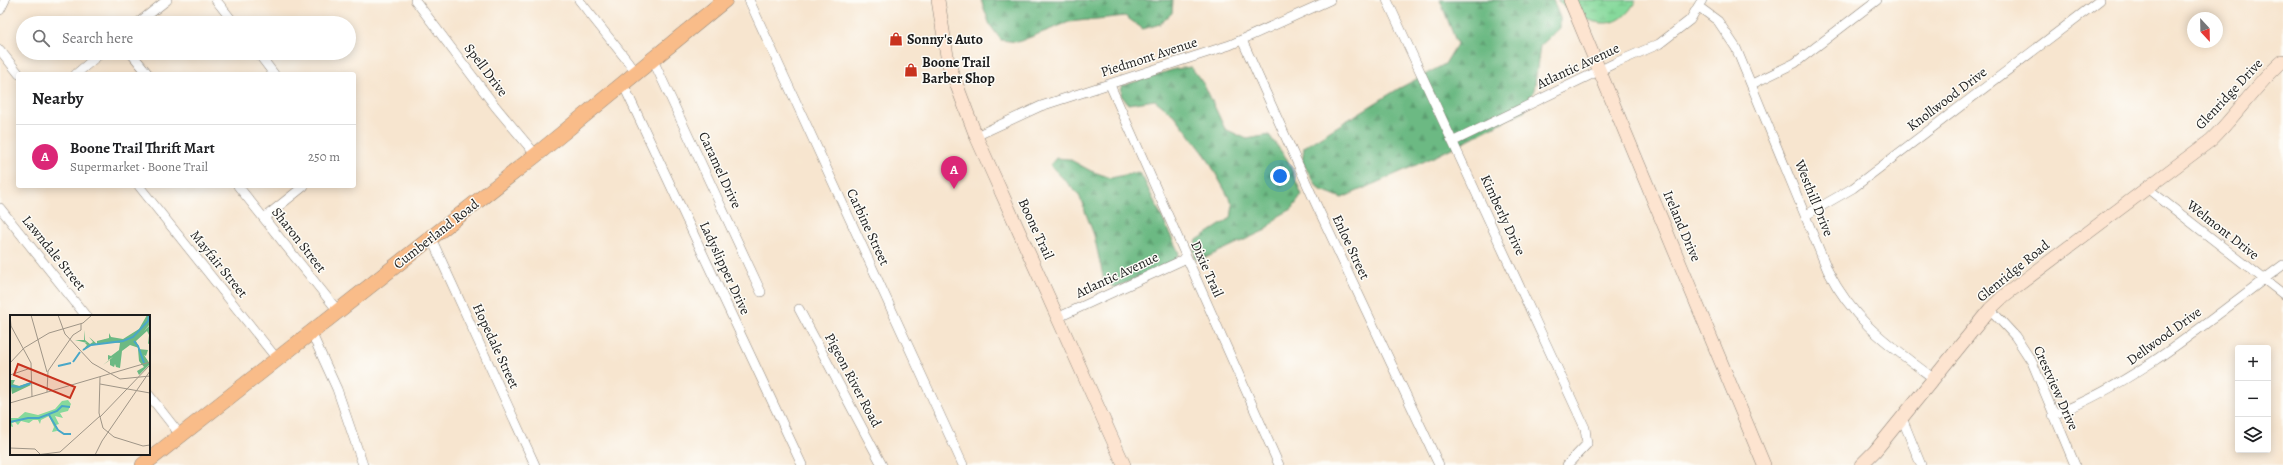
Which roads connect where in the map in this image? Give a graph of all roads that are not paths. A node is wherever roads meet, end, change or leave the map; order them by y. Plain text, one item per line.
1 (5, 0) edge
2 (167, 0) edge
3 (216, 0) edge
4 (415, 0) edge
5 (579, 0) edge
6 (725, 0) edge
7 (749, 0) edge
8 (938, 0) edge
9 (1330, 0) edge
10 (1387, 0) edge
11 (1570, 0) edge
12 (1877, 0) edge
13 (2100, 0) edge
14 (1700, 4) edge
15 (0, 10) edge
16 (147, 16) edge
17 (229, 16) edge
18 (1242, 40) junction
19 (0, 50) edge
20 (93, 60) edge
21 (137, 60) edge
22 (263, 60) edge
23 (653, 60) junction
24 (2283, 61) edge
25 (1600, 71) junction
26 (17, 72) edge
27 (78, 72) edge
28 (146, 72) edge
29 (272, 72) edge
30 (637, 73) junction
31 (623, 84) junction
32 (1752, 84) junction
33 (1110, 85) junction
34 (976, 136) junction
35 (1454, 141) junction
36 (536, 155) junction
37 (2179, 164) joint
38 (141, 188) edge
39 (240, 188) edge
40 (302, 188) edge
41 (2147, 188) junction
42 (0, 208) edge
43 (1806, 215) junction
44 (264, 218) junction
45 (431, 238) junction
46 (1187, 258) junction
47 (2283, 265) edge
48 (2264, 279) junction
49 (761, 292) dead end
50 (2283, 294) edge
51 (799, 309) dead end
52 (1990, 309) junction
53 (338, 311) junction
54 (85, 315) edge
55 (1058, 317) junction
56 (311, 332) junction
57 (277, 359) junction
58 (1933, 378) junction
59 (150, 396) edge
60 (2053, 415) junction
61 (1902, 418) junction
62 (181, 436) junction
63 (143, 465) edge
64 (363, 465) edge
65 (535, 465) edge
66 (802, 465) edge
67 (882, 465) edge
68 (963, 465) edge
69 (1124, 465) edge
70 (1279, 465) edge
71 (1439, 465) edge
72 (1568, 465) edge
73 (1764, 465) edge
74 (1861, 465) edge
75 (1921, 465) edge
76 (2075, 465) edge

1 - 15 street
2 - 16 street
3 - 17 street
4 - 36 street, Spell Drive
5 - 30 street
6 - 23 main road, Cumberland Road
7 - 68 street, Carbine Street
8 - 34 street, Boone Trail
9 - 18 street, Piedmont Avenue
10 - 35 street, Kimberly Drive
11 - 25 street, Ireland Drive
12 - 32 street
13 - 43 street, Knollwood Drive
14 - 25 street, Atlantic Avenue
14 - 32 street, Westhill Drive
18 - 33 street, Piedmont Avenue
18 - 71 street, Enloe Street
19 - 26 street
20 - 27 street
21 - 28 street
22 - 29 street
23 - 30 main road, Cumberland Road
23 - 49 street, Caramel Drive
24 - 37 street, Glenridge Drive
25 - 35 street, Atlantic Avenue
25 - 73 street, Ireland Drive
30 - 31 main road, Cumberland Road
31 - 36 main road, Cumberland Road
31 - 66 street, Ladyslipper Drive
32 - 43 street, Westhill Drive
33 - 34 street, Piedmont Avenue
33 - 46 street, Dixie Trail
34 - 55 street, Boone Trail
35 - 72 street, Kimberly Drive
36 - 45 main road, Cumberland Road
37 - 41 street, Glenridge Road
38 - 57 street, Mayfair Street
39 - 44 street, Sharon Street
40 - 44 street
41 - 48 street, Welmont Drive
41 - 52 street, Glenridge Road
42 - 54 street, Lawndale Street
43 - 58 street, Westhill Drive
44 - 53 street, Sharon Street
45 - 53 main road, Cumberland Road
45 - 65 street, Hopedale Street
46 - 55 street, Atlantic Avenue
46 - 70 street, Dixie Trail
47 - 48 street, Dellwood Drive
48 - 50 street, Welmont Drive
48 - 60 street, Dellwood Drive
51 - 67 street, Pigeon River Road
52 - 58 street, Glenridge Road
52 - 60 street, Crestview Drive
53 - 56 main road, Cumberland Road
55 - 69 street, Boone Trail
56 - 57 main road, Cumberland Road
56 - 64 street
57 - 62 main road, Cumberland Road
58 - 61 street, Glenridge Road
59 - 62 street
60 - 76 street, Crestview Drive
61 - 74 street, Glenridge Road
61 - 75 street
62 - 63 main road, Cumberland Road

